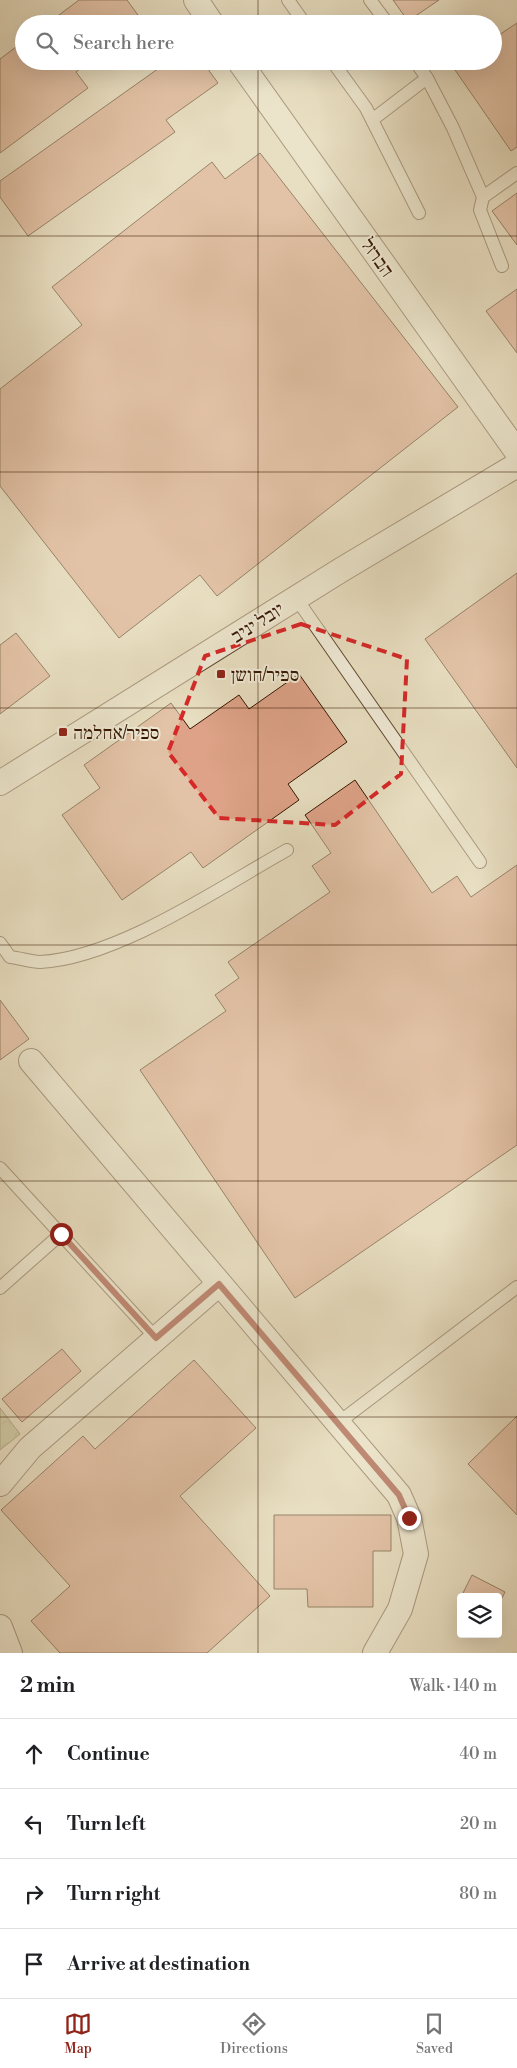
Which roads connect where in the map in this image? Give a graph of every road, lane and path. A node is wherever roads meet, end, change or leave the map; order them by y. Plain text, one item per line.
1 (196, 0) edge
2 (288, 0) edge
3 (370, 0) edge
4 (206, 15) edge
5 (299, 15) edge
6 (381, 15) edge
7 (245, 70) edge
8 (338, 70) edge
9 (421, 70) edge
10 (427, 78) junction
11 (372, 120) junction
12 (517, 173) edge
13 (483, 197) junction
14 (419, 213) dead end
15 (502, 266) dead end
16 (517, 452) edge
17 (517, 465) edge
18 (296, 598) junction
19 (0, 783) edge
20 (287, 850) dead end
21 (480, 862) dead end
22 (0, 943) edge
23 (31, 1061) dead end
24 (0, 1168) edge
25 (61, 1234) junction
26 (219, 1284) junction
27 (517, 1287) edge
28 (0, 1288) edge
29 (156, 1338) junction
30 (338, 1423) junction
31 (0, 1484) edge
32 (0, 1626) edge
33 (10, 1653) edge
34 (375, 1653) edge

1 - 4 street
2 - 5 lane
3 - 6 lane
7 - 16 street, הברזל
8 - 11 lane
9 - 10 lane
10 - 11 lane
10 - 13 lane
11 - 14 lane
12 - 13 lane
13 - 15 lane
17 - 18 street, יובל יניב
18 - 19 street, יובל יניב
18 - 21 lane
20 - 22 lane
23 - 26 street
24 - 25 lane
25 - 28 lane
25 - 29 lane
26 - 29 street
26 - 30 street
27 - 30 lane
29 - 31 street
30 - 34 street
32 - 33 street

